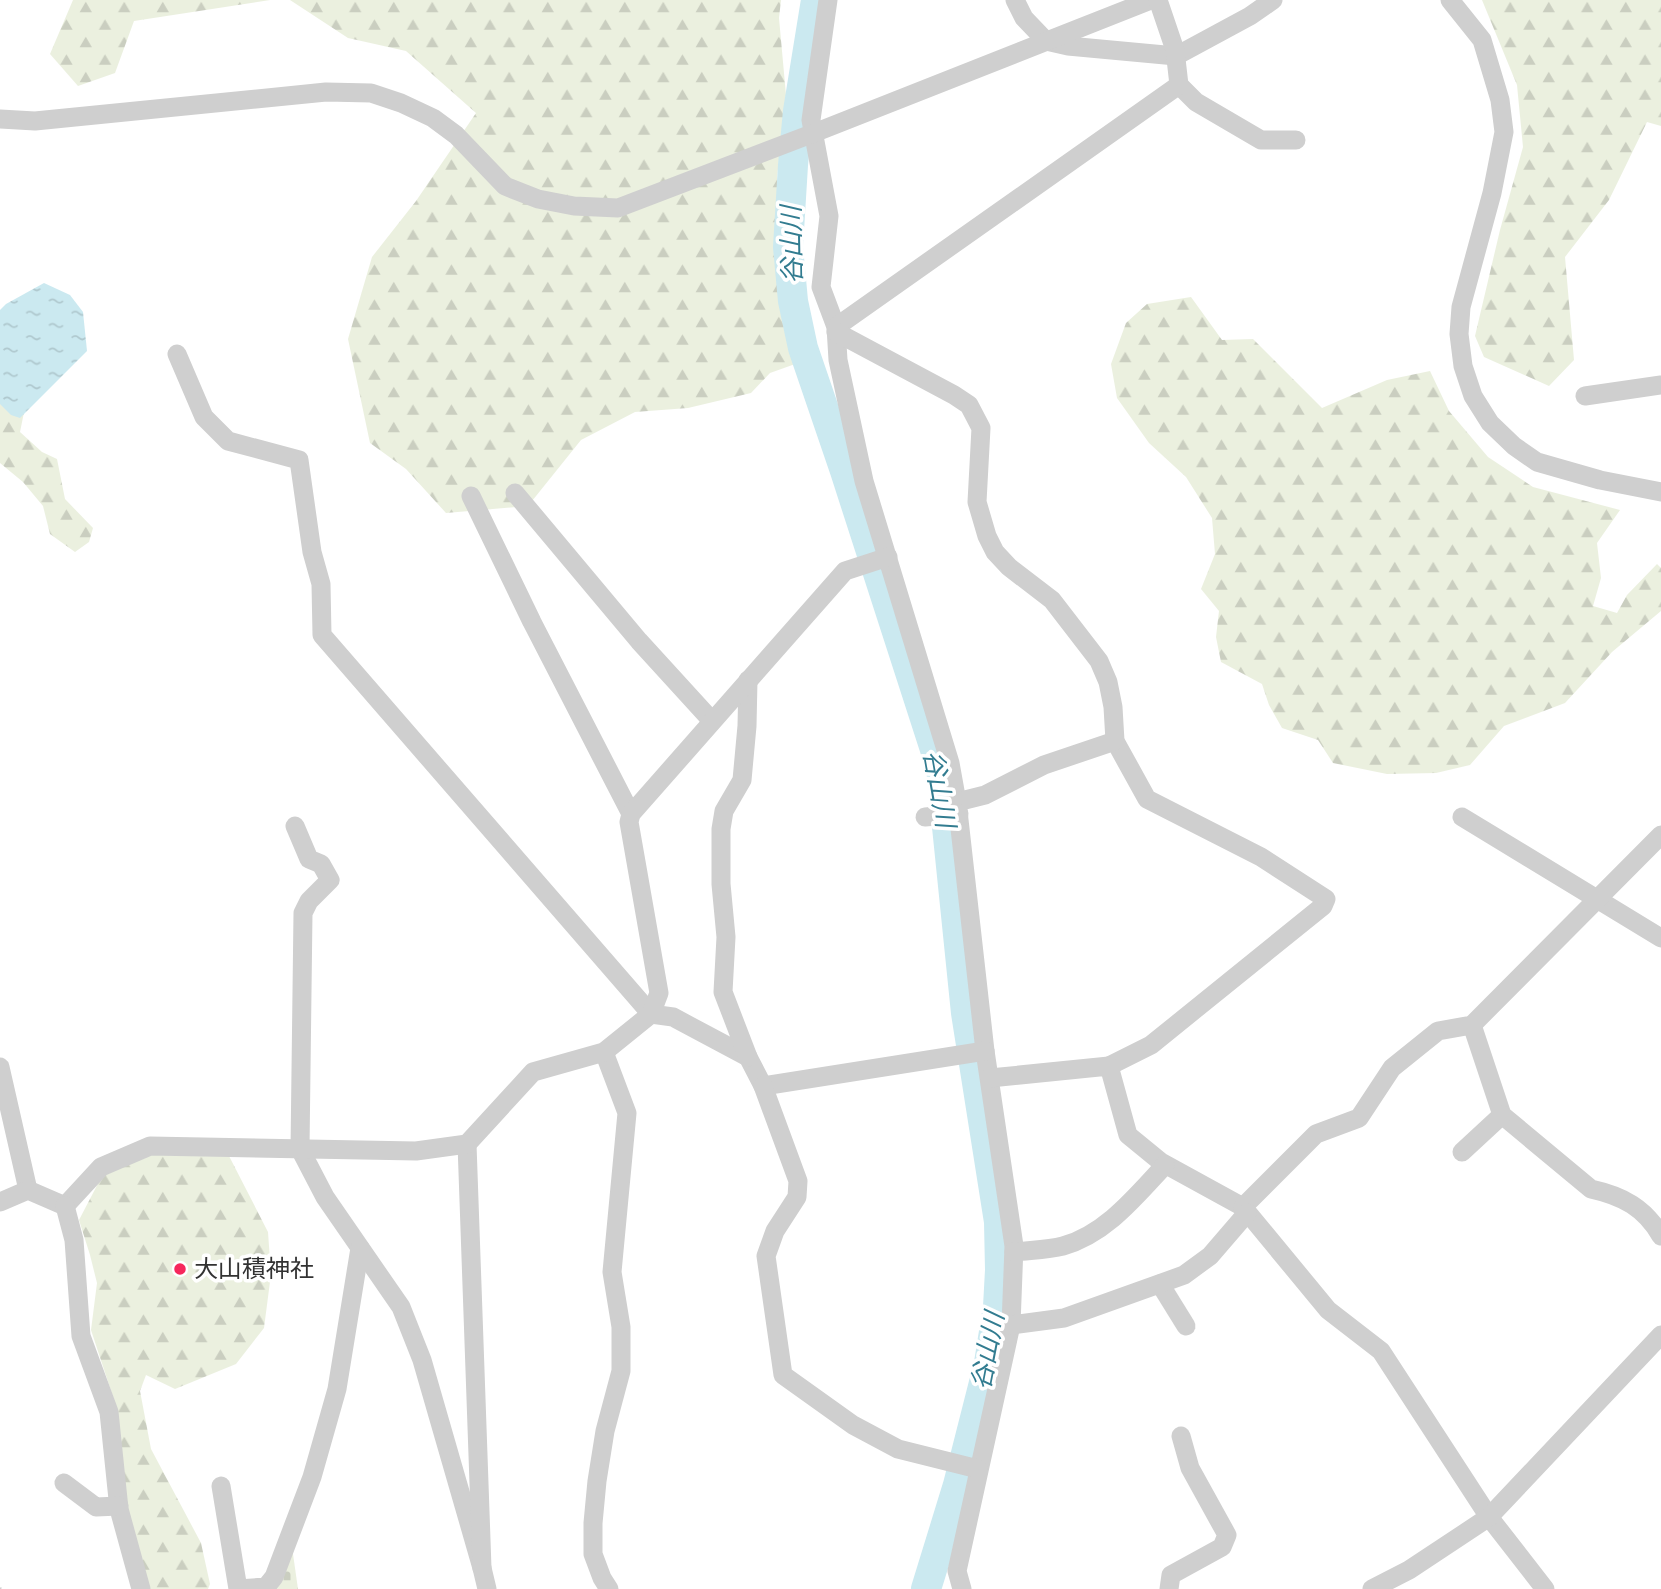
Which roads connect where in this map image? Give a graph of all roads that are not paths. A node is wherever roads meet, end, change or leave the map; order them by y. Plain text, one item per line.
1 (828, 0) edge
2 (1015, 0) edge
3 (1273, 0) edge
4 (1450, 0) edge
5 (1148, 1) edge
6 (1046, 41) junction
7 (1176, 56) junction
8 (1179, 85) junction
9 (0, 119) edge
10 (810, 135) junction
11 (1296, 140) dead end
12 (836, 330) junction
13 (177, 354) dead end
14 (1661, 385) edge
15 (1585, 396) dead end
16 (1661, 492) edge
17 (515, 493) dead end
18 (471, 496) dead end
19 (887, 558) junction
20 (748, 680) junction
21 (712, 721) junction
22 (1115, 741) junction
23 (958, 808) junction
24 (631, 814) junction
25 (925, 817) dead end
26 (1462, 817) dead end
27 (295, 825) dead end
28 (1661, 835) edge
29 (1597, 900) junction
30 (1661, 939) edge
31 (651, 1014) junction
32 (1472, 1025) junction
33 (985, 1051) junction
34 (604, 1052) junction
35 (748, 1057) junction
36 (0, 1066) edge
37 (1109, 1066) junction
38 (990, 1078) junction
39 (763, 1086) junction
40 (1503, 1115) junction
41 (467, 1144) junction
42 (300, 1149) junction
43 (1462, 1152) dead end
44 (1165, 1165) junction
45 (28, 1190) junction
46 (0, 1202) edge
47 (65, 1206) junction
48 (1245, 1210) junction
49 (1661, 1236) edge
50 (360, 1248) junction
51 (1014, 1252) junction
52 (1160, 1284) junction
53 (1011, 1325) junction
54 (1186, 1326) dead end
55 (1661, 1335) edge
56 (1181, 1436) dead end
57 (978, 1469) junction
58 (64, 1483) dead end
59 (221, 1486) dead end
60 (119, 1506) junction
61 (1489, 1517) junction
62 (482, 1568) junction
63 (141, 1589) edge
64 (487, 1589) edge
65 (609, 1589) edge
66 (962, 1589) edge
67 (1169, 1589) edge
68 (1372, 1589) edge
69 (1545, 1589) edge

1 - 10 street
2 - 6 street
3 - 7 street
4 - 16 street
5 - 6 street
5 - 7 street
6 - 7 street
6 - 10 street
7 - 8 street
8 - 11 street
8 - 12 street
9 - 10 street
10 - 12 street
12 - 19 street
12 - 22 street
13 - 31 street
14 - 15 street
17 - 21 street
18 - 24 street
19 - 20 street
19 - 23 street
20 - 21 street
20 - 35 street
21 - 24 street
22 - 23 street
22 - 37 street
23 - 25 street
23 - 33 street
24 - 31 street
26 - 29 street
27 - 42 street
28 - 29 street
29 - 30 street
29 - 32 street
31 - 34 street
31 - 35 street
32 - 40 street
32 - 48 street
33 - 38 street
33 - 39 street
34 - 41 street
34 - 65 street
35 - 39 street
36 - 45 street
37 - 38 street
37 - 44 street
38 - 51 street
39 - 57 street
40 - 43 street
40 - 49 street
41 - 42 street
41 - 62 street
42 - 47 street
42 - 50 street
44 - 48 street
44 - 51 street
45 - 46 street
45 - 47 street
47 - 60 street
48 - 52 street
48 - 61 street
50 - 59 street
50 - 62 street
51 - 53 street
52 - 53 street
52 - 54 street
53 - 57 street
55 - 61 street
56 - 67 street
57 - 66 street
58 - 60 street
60 - 63 street
61 - 68 street
61 - 69 street
62 - 64 street

